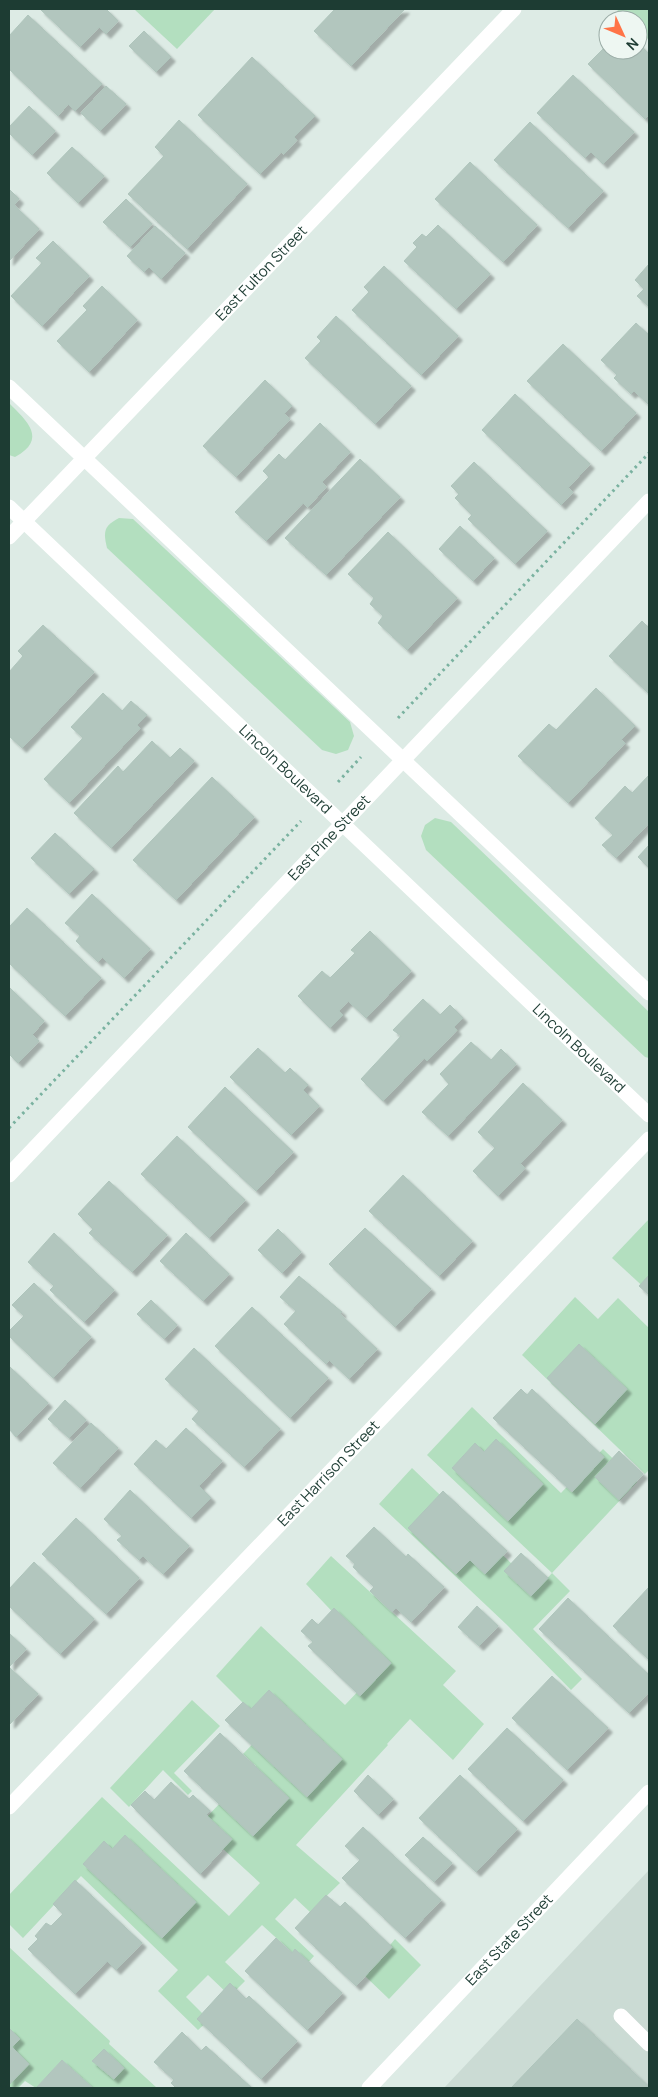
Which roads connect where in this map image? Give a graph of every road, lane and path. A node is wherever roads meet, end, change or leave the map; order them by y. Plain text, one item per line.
1 (514, 9) edge
2 (9, 387) edge
3 (82, 458) junction
4 (649, 500) edge
5 (9, 507) edge
6 (24, 521) junction
7 (9, 537) edge
8 (401, 759) junction
9 (342, 823) junction
10 (649, 993) edge
11 (649, 1115) edge
12 (649, 1140) edge
13 (9, 1176) edge
14 (649, 1792) edge
15 (9, 1807) edge
16 (620, 2016) dead end
17 (649, 2044) edge
18 (368, 2088) edge

1 - 3 street, East Fulton Street
2 - 3 street
3 - 6 street, East Fulton Street
3 - 8 street
4 - 8 street, East Pine Street
5 - 6 street, Lincoln Boulevard
6 - 7 street, East Fulton Street
6 - 9 street, Lincoln Boulevard
8 - 9 street, East Pine Street
8 - 10 street
9 - 11 street, Lincoln Boulevard
9 - 13 street, East Pine Street
12 - 15 street, East Harrison Street
14 - 18 street, East State Street
16 - 17 street

